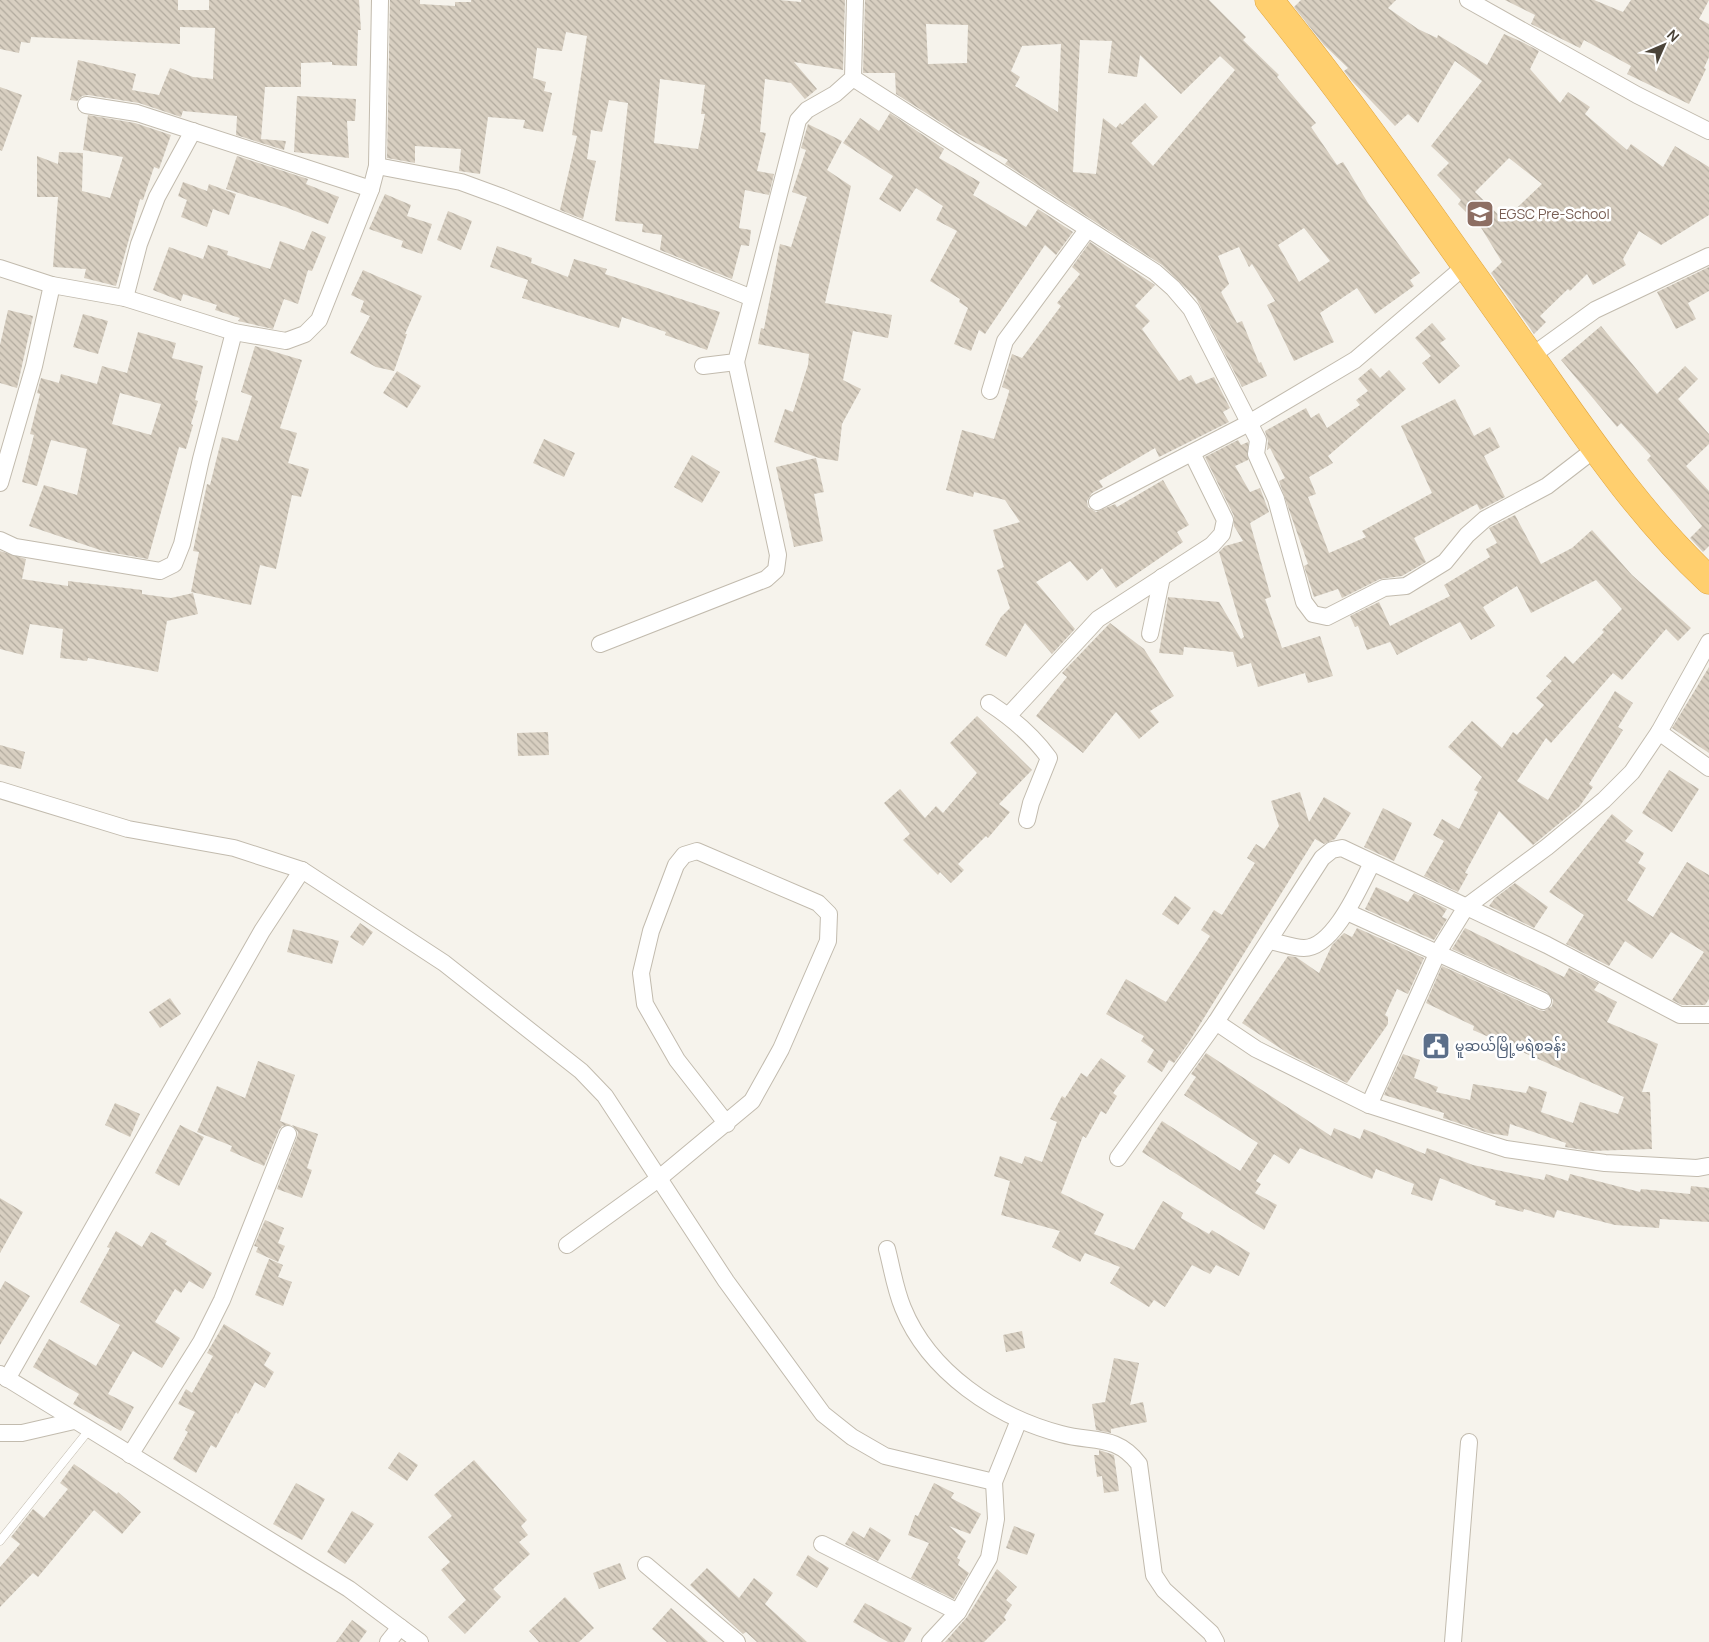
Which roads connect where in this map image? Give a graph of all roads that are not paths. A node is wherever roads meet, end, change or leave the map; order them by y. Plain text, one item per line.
1 (380, 0) edge
2 (855, 0) edge
3 (1269, 0) edge
4 (1479, 2) edge
5 (853, 78) junction
6 (86, 105) dead end
7 (193, 131) junction
8 (1709, 131) edge
9 (377, 166) junction
10 (371, 189) junction
11 (1087, 230) junction
12 (1709, 256) edge
13 (1465, 266) junction
14 (0, 268) edge
15 (52, 285) junction
16 (125, 298) junction
17 (752, 298) junction
18 (234, 332) junction
19 (1530, 357) junction
20 (736, 362) junction
21 (702, 366) dead end
22 (990, 391) dead end
23 (1250, 423) junction
24 (1595, 449) junction
25 (1192, 453) junction
26 (0, 483) edge
27 (1097, 502) dead end
28 (0, 540) edge
29 (1162, 577) junction
30 (1709, 580) edge
31 (1150, 634) dead end
32 (1709, 642) edge
33 (600, 644) dead end
34 (989, 703) dead end
35 (1008, 716) junction
36 (1659, 732) junction
37 (1709, 768) edge
38 (0, 790) edge
39 (1027, 820) dead end
40 (1372, 863) junction
41 (302, 870) junction
42 (1466, 907) junction
43 (1347, 912) junction
44 (1270, 941) junction
45 (1437, 954) junction
46 (1543, 1001) dead end
47 (1709, 1015) edge
48 (1216, 1022) junction
49 (1369, 1105) junction
50 (727, 1124) junction
51 (288, 1134) dead end
52 (1118, 1158) dead end
53 (1709, 1166) edge
54 (657, 1180) junction
55 (567, 1245) dead end
56 (887, 1249) dead end
57 (3, 1376) edge
58 (1019, 1420) junction
59 (74, 1421) junction
60 (89, 1430) junction
61 (0, 1433) edge
62 (1469, 1442) dead end
63 (130, 1455) junction
64 (994, 1482) junction
65 (0, 1541) edge
66 (822, 1544) dead end
67 (646, 1565) dead end
68 (958, 1612) junction
69 (400, 1627) junction
70 (388, 1642) edge
71 (420, 1642) edge
72 (737, 1642) edge
73 (930, 1642) edge
74 (1216, 1642) edge
75 (1453, 1642) edge

1 - 9 street
2 - 5 street
3 - 13 highway
4 - 8 street
5 - 11 street
5 - 17 street
6 - 7 street
7 - 10 street
7 - 16 street
9 - 10 street
9 - 17 street
10 - 18 street
11 - 22 street
11 - 23 street
12 - 19 street
13 - 19 highway
13 - 23 street
14 - 15 street
15 - 16 street
15 - 26 street
16 - 18 street
17 - 20 street
18 - 28 street
19 - 24 highway
20 - 21 street
20 - 33 street
23 - 24 street
23 - 25 street
24 - 30 highway
25 - 27 street
25 - 29 street
29 - 31 street
29 - 35 street
32 - 36 street
34 - 35 street
35 - 39 street
36 - 37 street
36 - 42 street
38 - 41 street
40 - 42 street
40 - 43 street
40 - 44 street
41 - 54 street
41 - 57 street
42 - 45 street
42 - 47 street
43 - 44 street
43 - 45 street
44 - 48 street
45 - 46 street
45 - 49 street
48 - 49 street
48 - 52 street
49 - 53 street
50 - 50 street
50 - 54 street
51 - 63 street
54 - 55 street
54 - 64 street
56 - 58 street
57 - 59 street
58 - 64 street
58 - 74 street
59 - 60 street
59 - 61 street
60 - 63 street
60 - 65 lane
62 - 75 street
63 - 69 street
64 - 68 street
66 - 68 street
67 - 72 street
68 - 73 street
69 - 70 street
69 - 71 street

